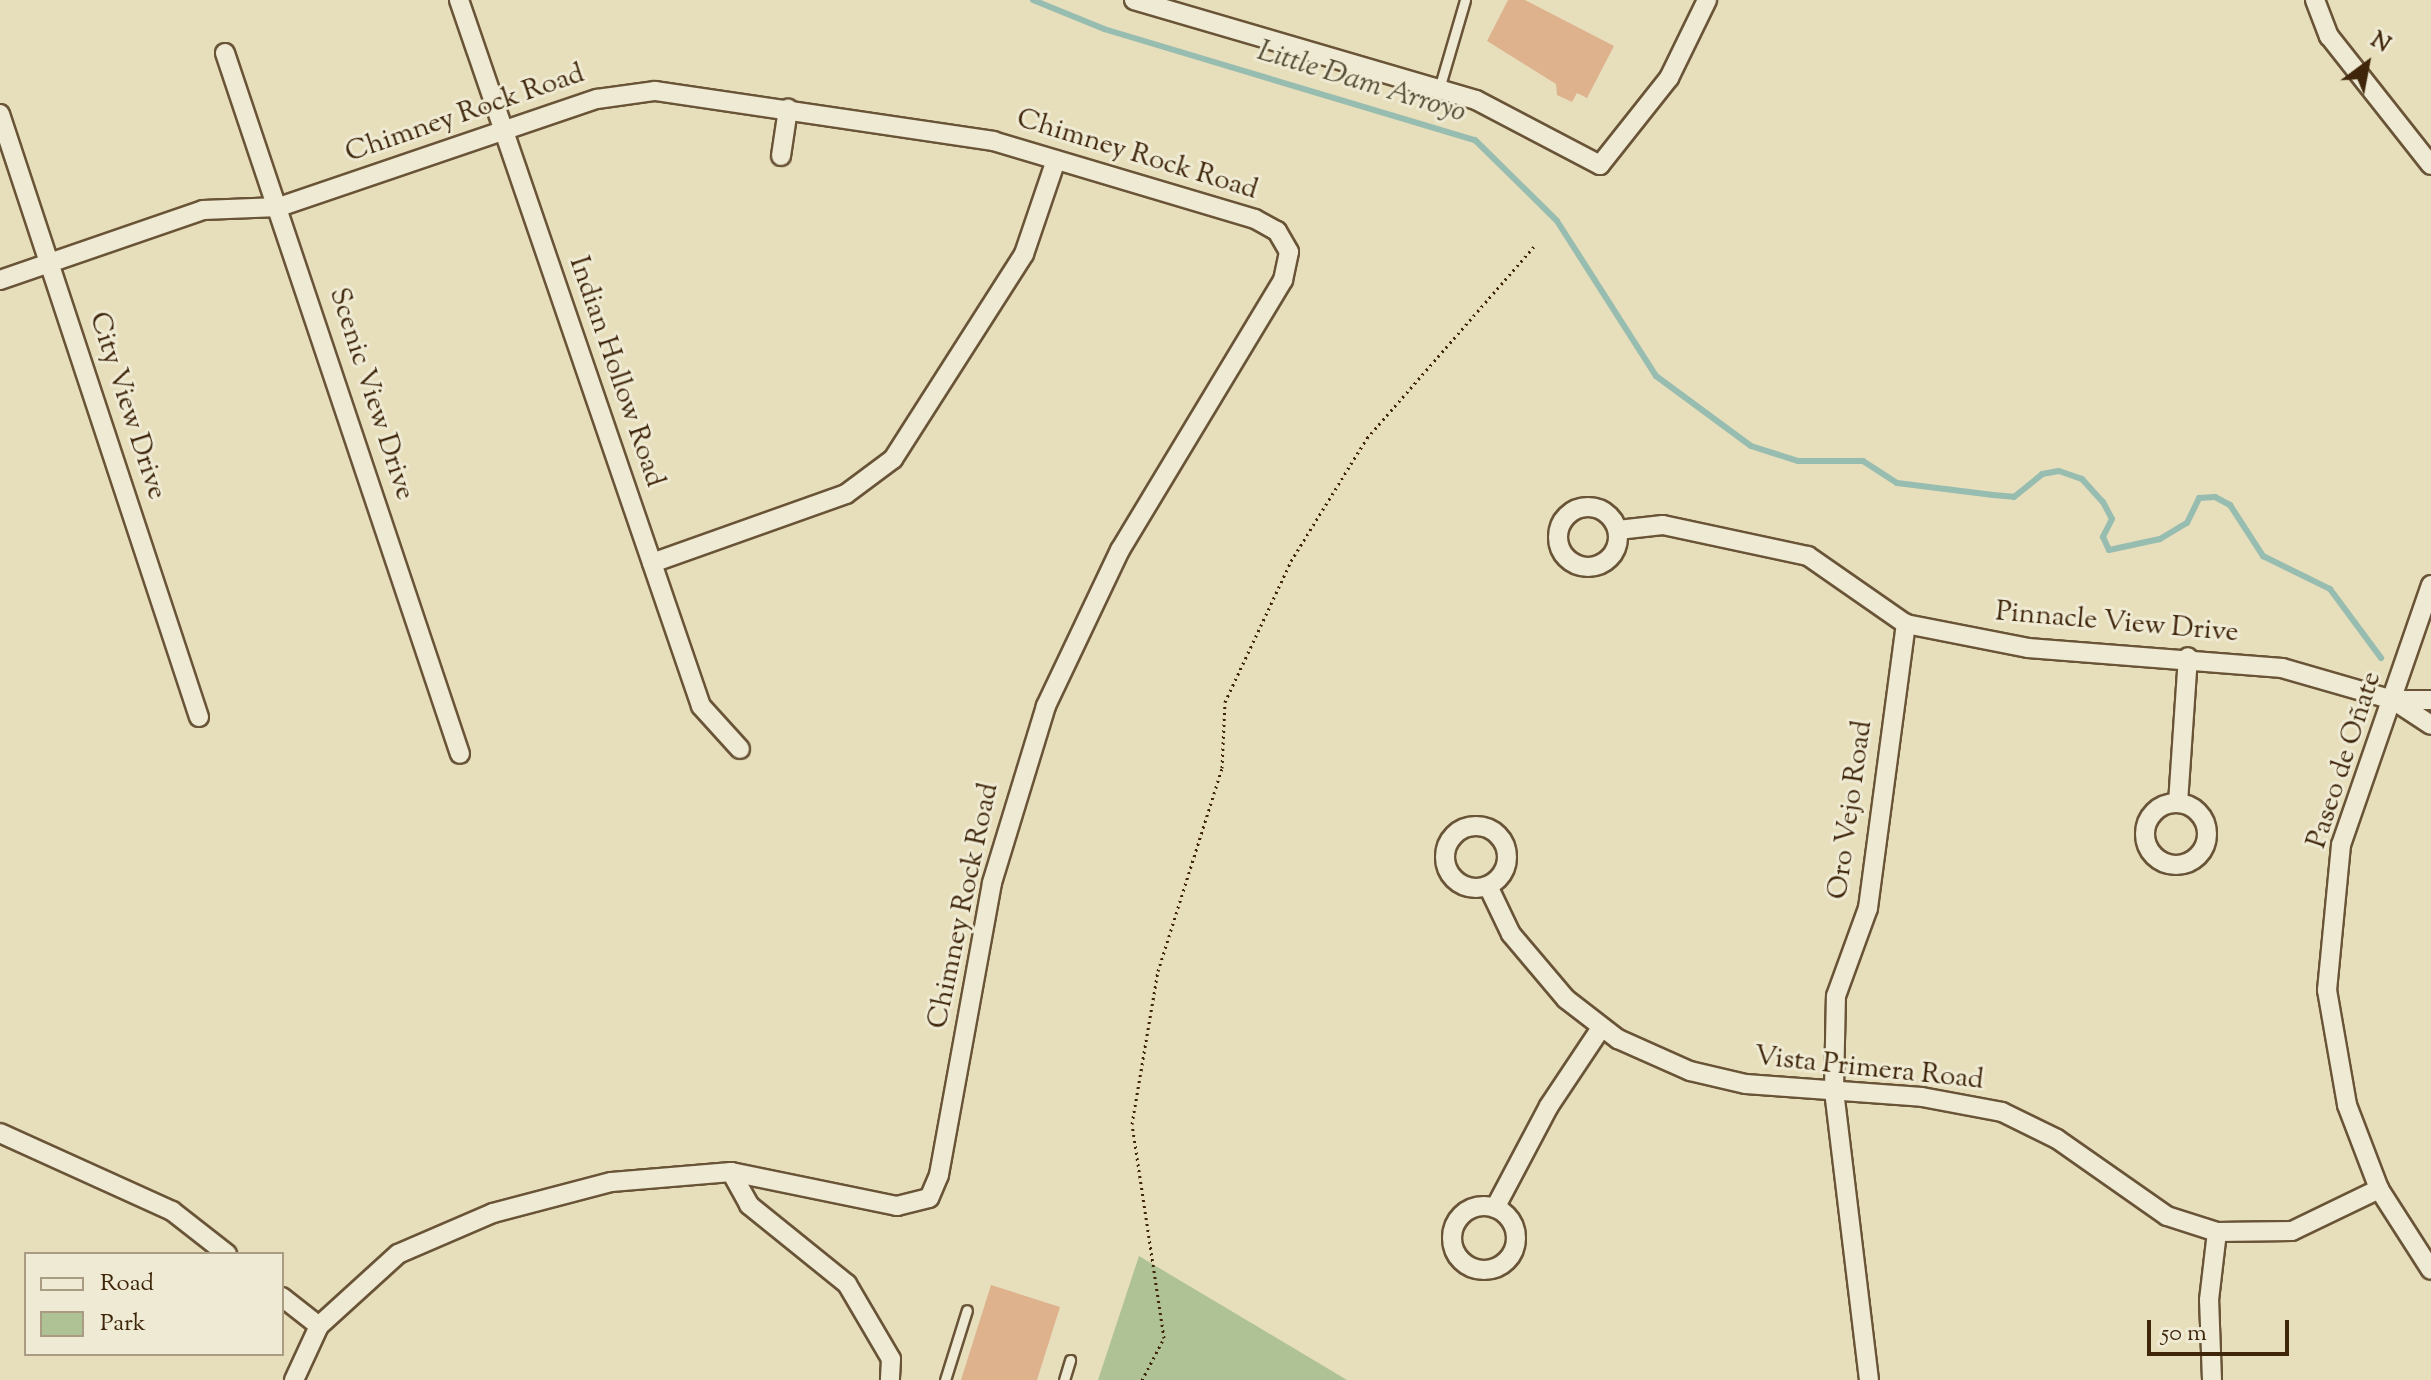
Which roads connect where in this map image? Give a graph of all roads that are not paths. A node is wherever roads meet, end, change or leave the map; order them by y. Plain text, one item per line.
1 (459, 0) edge
2 (1134, 0) edge
3 (1465, 0) edge
4 (1707, 0) edge
5 (2315, 0) edge
6 (225, 53) dead end
7 (1439, 89) junction
8 (788, 109) junction
9 (0, 114) edge
10 (503, 130) junction
11 (781, 156) dead end
12 (1056, 160) junction
13 (2431, 165) edge
14 (279, 207) junction
15 (50, 261) junction
16 (0, 280) edge
17 (1618, 530) dead end
18 (652, 563) junction
19 (2431, 585) edge
20 (1906, 624) junction
21 (2188, 657) junction
22 (2393, 700) junction
23 (2431, 700) edge
24 (199, 717) dead end
25 (2431, 725) edge
26 (740, 749) dead end
27 (460, 754) dead end
28 (2178, 803) dead end
29 (1488, 886) dead end
30 (1601, 1028) junction
31 (1834, 1089) junction
32 (0, 1133) edge
33 (731, 1172) junction
34 (2379, 1189) junction
35 (1495, 1208) dead end
36 (2217, 1232) junction
37 (224, 1252) edge
38 (2431, 1270) edge
39 (284, 1299) edge
40 (967, 1310) dead end
41 (319, 1326) junction
42 (1070, 1360) dead end
43 (294, 1380) edge
44 (890, 1380) edge
45 (945, 1380) edge
46 (1064, 1380) edge
47 (1869, 1380) edge
48 (2212, 1380) edge

1 - 10 street, Indian Hollow Road
2 - 7 street
3 - 7 lane
4 - 7 street
5 - 13 street
6 - 14 street, Scenic View Drive
8 - 10 street, Chimney Rock Road
8 - 11 street
8 - 12 street, Chimney Rock Road
9 - 15 street, City View Drive
10 - 14 street, Chimney Rock Road
10 - 18 street, Indian Hollow Road
12 - 18 street
12 - 33 street, Chimney Rock Road
14 - 15 street, Chimney Rock Road
14 - 27 street, Scenic View Drive
15 - 16 street, Chimney Rock Road
15 - 24 street, City View Drive
17 - 20 street, Pinnacle View Drive
18 - 26 street, Indian Hollow Road
19 - 22 street, Paseo de Oñate
20 - 21 street, Pinnacle View Drive
20 - 31 street, Oro Vejo Road
21 - 22 street, Pinnacle View Drive
21 - 28 street
22 - 23 street, Pinnacle View Drive
22 - 25 street, Pinnacle View Drive
22 - 34 street, Paseo de Oñate
29 - 30 street, Vista Primera Road
30 - 31 street, Vista Primera Road
30 - 35 street
31 - 36 street, Vista Primera Road
31 - 47 street, Oro Vejo Road
32 - 37 street
33 - 41 street
33 - 44 street
34 - 36 street, Vista Primera Road
34 - 38 street, Paseo de Oñate
36 - 48 street
39 - 41 street
40 - 45 lane
41 - 43 street
42 - 46 lane

